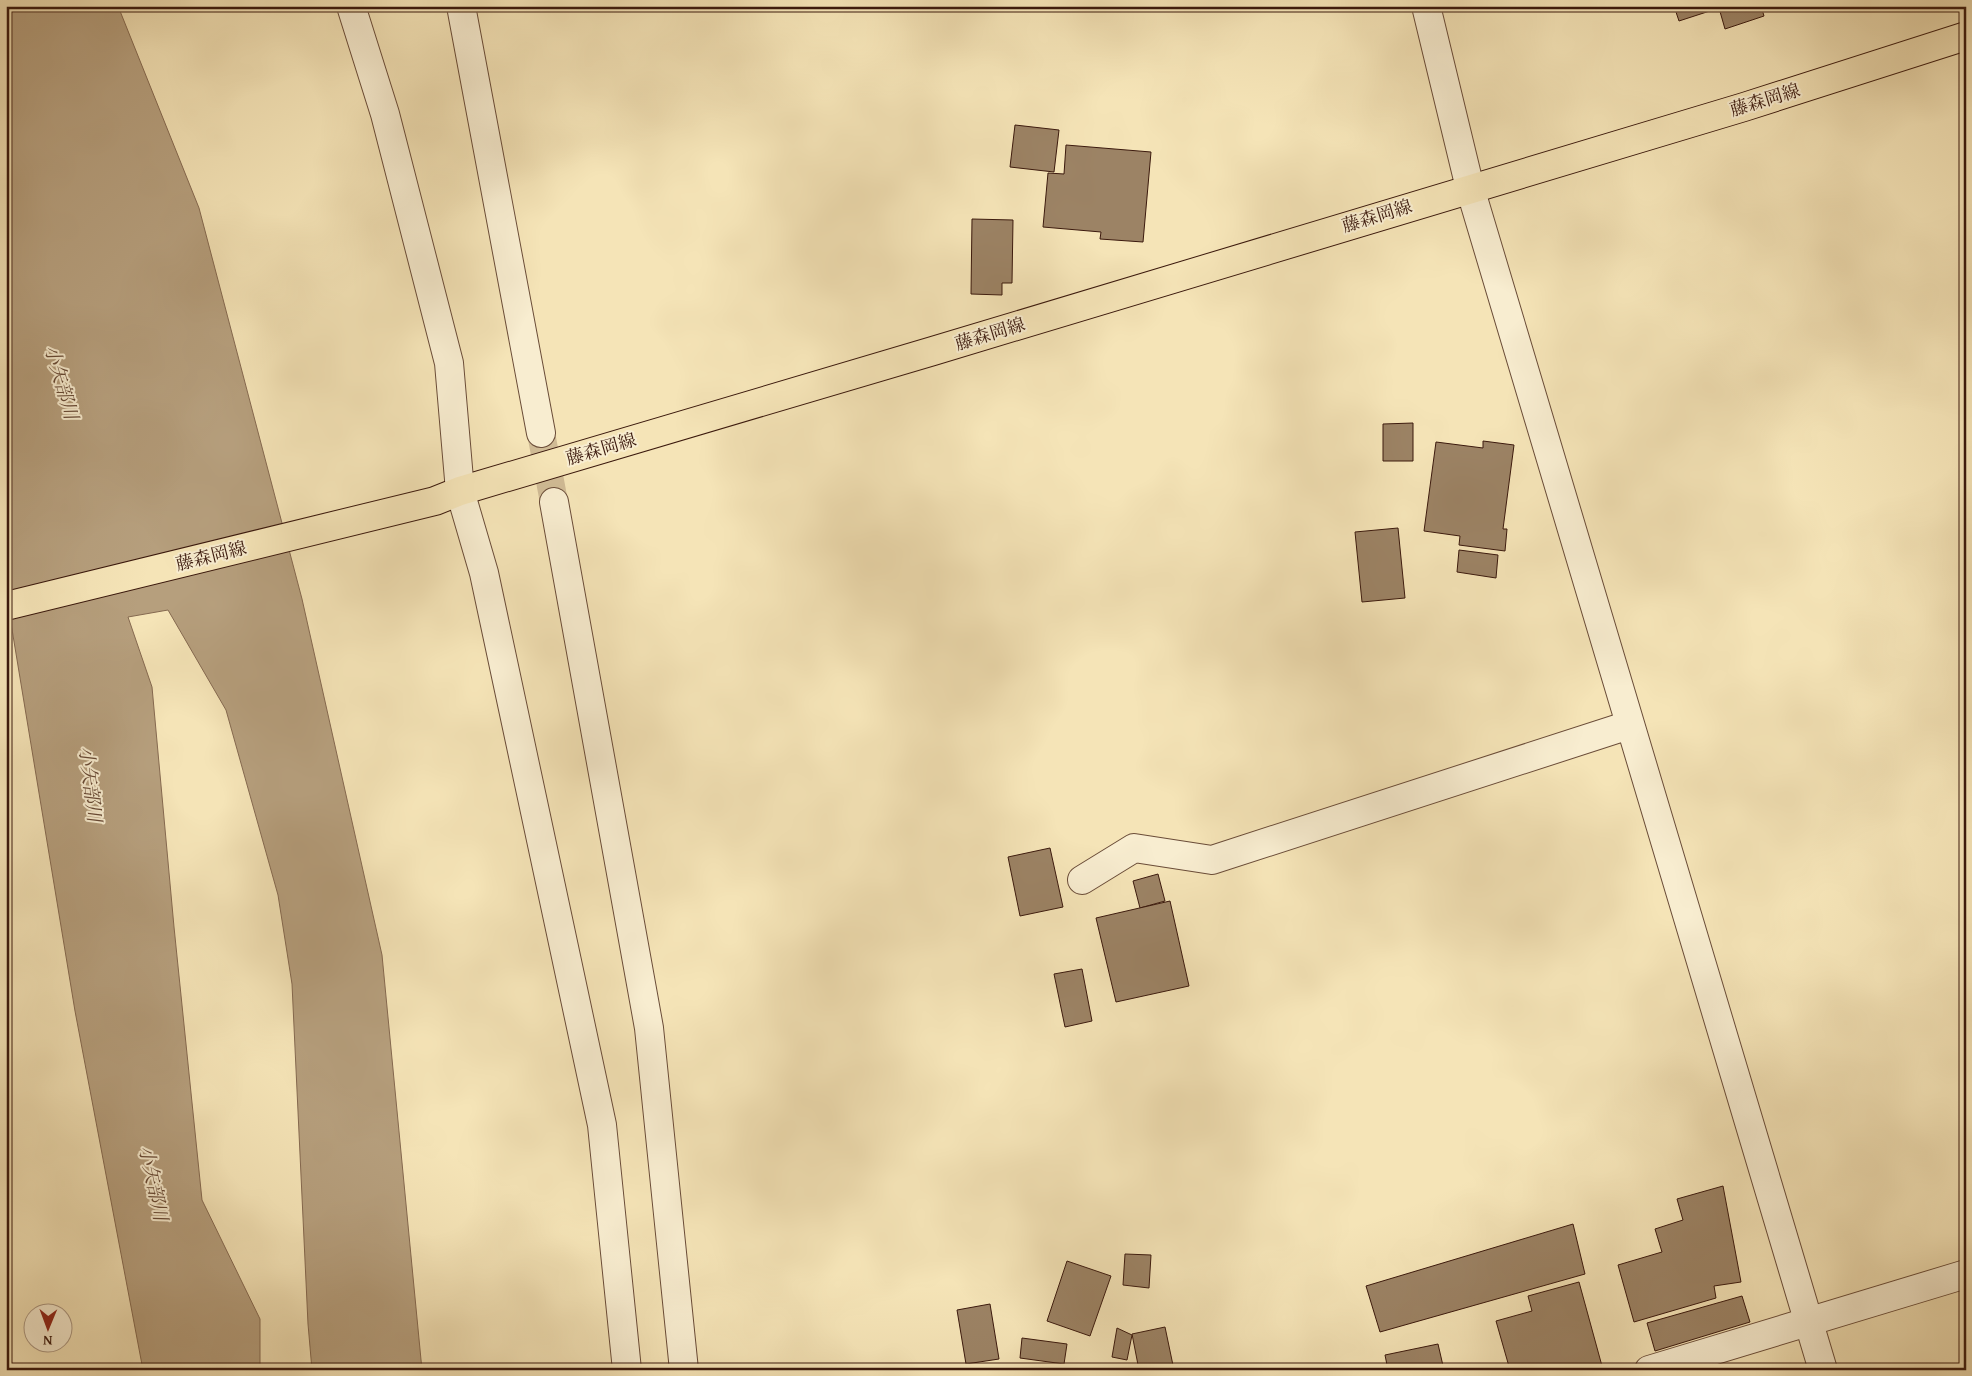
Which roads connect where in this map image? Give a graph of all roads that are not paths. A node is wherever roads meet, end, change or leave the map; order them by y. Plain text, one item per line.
1 (351, 6) edge
2 (460, 6) edge
3 (1426, 6) edge
4 (1966, 36) edge
5 (1470, 188) junction
6 (541, 434) tunnel mouth
7 (460, 491) junction
8 (554, 502) tunnel mouth
9 (6, 606) edge
10 (1629, 725) junction
11 (1082, 880) dead end
12 (1966, 1274) edge
13 (1808, 1321) junction
14 (626, 1370) edge
15 (684, 1370) edge
16 (1649, 1370) edge
17 (1823, 1370) edge

1 - 7 street
2 - 6 street
3 - 5 street
4 - 5 main road, 藤森岡線
5 - 7 main road, 藤森岡線
5 - 10 street
7 - 9 main road, 藤森岡線
7 - 14 street
8 - 15 street
10 - 11 street
10 - 13 street
12 - 13 street
13 - 16 street
13 - 17 street

